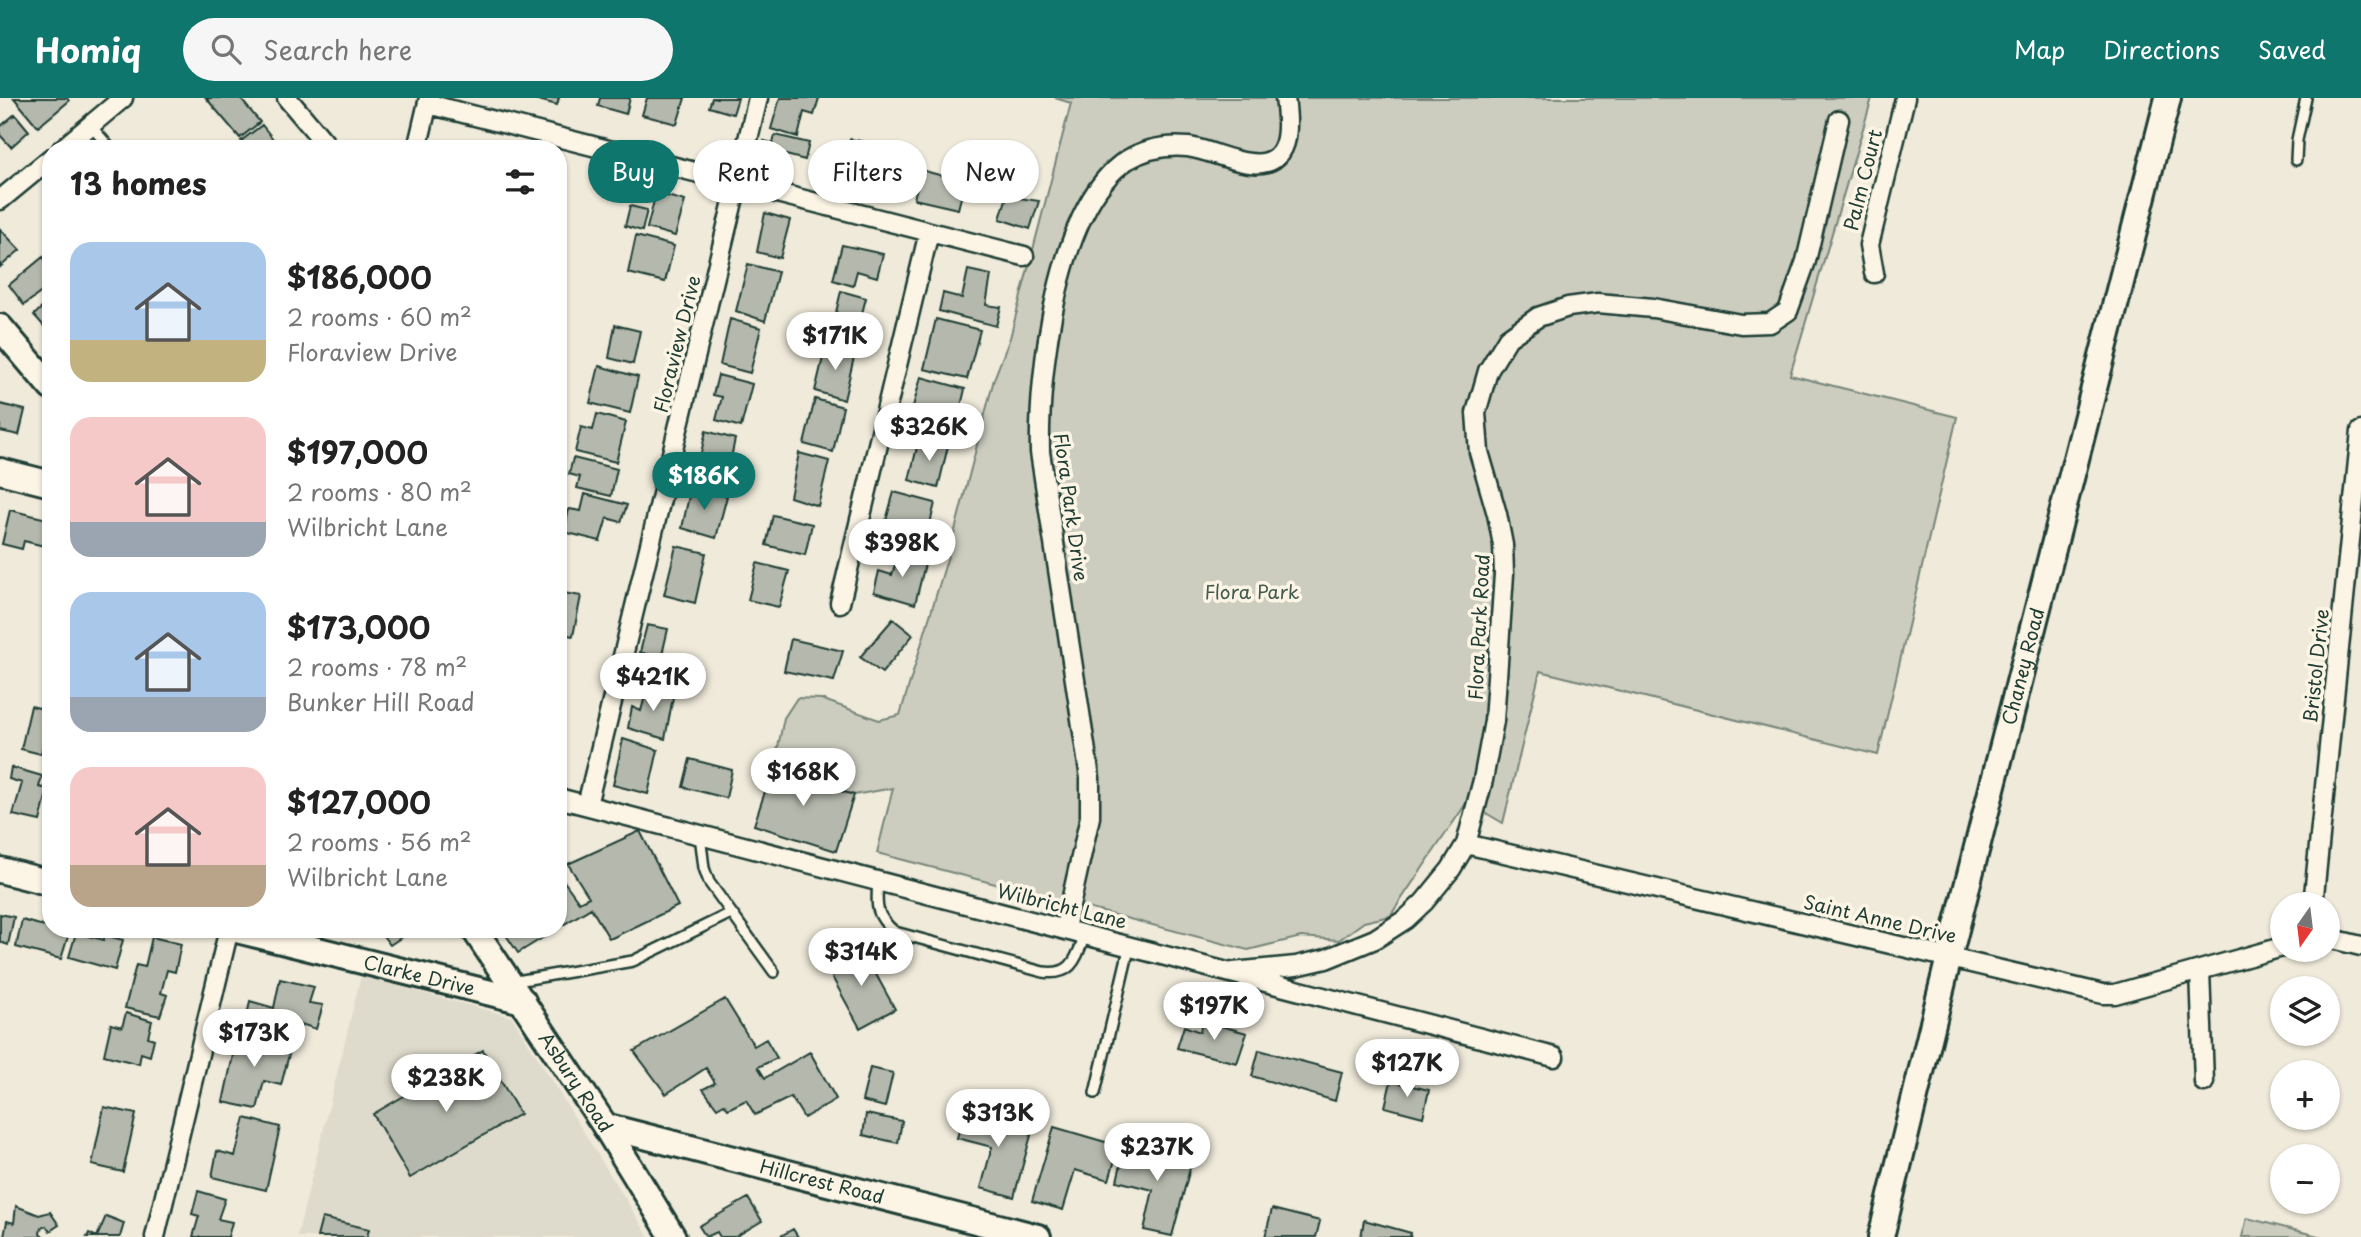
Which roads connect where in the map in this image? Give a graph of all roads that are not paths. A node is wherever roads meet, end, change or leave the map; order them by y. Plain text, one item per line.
1 (123, 98) edge
2 (287, 98) edge
3 (758, 98) edge
4 (1285, 98) edge
5 (1905, 98) edge
6 (2168, 98) edge
7 (2306, 98) edge
8 (428, 101) edge
9 (1839, 120) dead end
10 (90, 125) junction
11 (72, 140) edge
12 (103, 140) edge
13 (322, 140) edge
14 (418, 140) edge
15 (748, 140) edge
16 (2296, 160) dead end
17 (42, 165) edge
18 (693, 171) edge
19 (794, 197) edge
20 (0, 200) edge
21 (733, 203) edge
22 (929, 232) junction
23 (1024, 256) dead end
24 (1874, 273) dead end
25 (0, 327) edge
26 (42, 376) edge
27 (2361, 431) edge
28 (0, 471) edge
29 (42, 482) edge
30 (839, 603) dead end
31 (567, 800) edge
32 (587, 805) junction
33 (700, 835) junction
34 (1466, 844) junction
35 (0, 870) edge
36 (878, 880) junction
37 (42, 881) edge
38 (2314, 892) edge
39 (730, 913) junction
40 (1065, 928) junction
41 (1086, 933) junction
42 (229, 938) edge
43 (272, 938) edge
44 (480, 938) edge
45 (2340, 941) edge
46 (1130, 945) junction
47 (2361, 946) edge
48 (2270, 950) edge
49 (1949, 957) junction
50 (2200, 970) junction
51 (774, 972) dead end
52 (1233, 972) junction
53 (516, 992) junction
54 (1554, 1057) dead end
55 (2204, 1082) dead end
56 (1095, 1093) dead end
57 (605, 1126) junction
58 (156, 1237) edge
59 (673, 1237) edge
60 (1038, 1237) edge
61 (1881, 1237) edge

1 - 10 street
2 - 13 street
3 - 15 street, Floraview Drive
4 - 40 street, Flora Park Drive
5 - 24 street, Palm Court
6 - 49 street, Chaney Road
7 - 16 lane
8 - 14 street
8 - 18 street
9 - 34 street, Flora Park Road
10 - 11 street
10 - 12 lane
17 - 20 street
19 - 22 street
21 - 32 street, Floraview Drive
22 - 23 street
22 - 30 street
25 - 26 street
27 - 38 street, Bristol Drive
28 - 29 street
31 - 32 street, Wilbricht Lane
32 - 33 street, Wilbricht Lane
33 - 36 street, Wilbricht Lane
33 - 39 lane
34 - 49 street, Saint Anne Drive
34 - 52 street, Flora Park Road
35 - 37 street
36 - 40 street, Wilbricht Lane
36 - 41 lane
39 - 51 lane
39 - 53 lane
40 - 41 street, Wilbricht Lane
41 - 46 street, Wilbricht Lane
42 - 58 street
43 - 53 street, Clarke Drive
44 - 53 street, Asbury Road
45 - 47 street
46 - 52 street, Wilbricht Lane
46 - 56 lane
48 - 50 street, Saint Anne Drive
49 - 50 street, Saint Anne Drive
49 - 61 street, Chaney Road
50 - 55 street
52 - 54 street, Wilbricht Lane
53 - 57 street, Asbury Road
57 - 59 street, Asbury Road
57 - 60 street, Hillcrest Road

